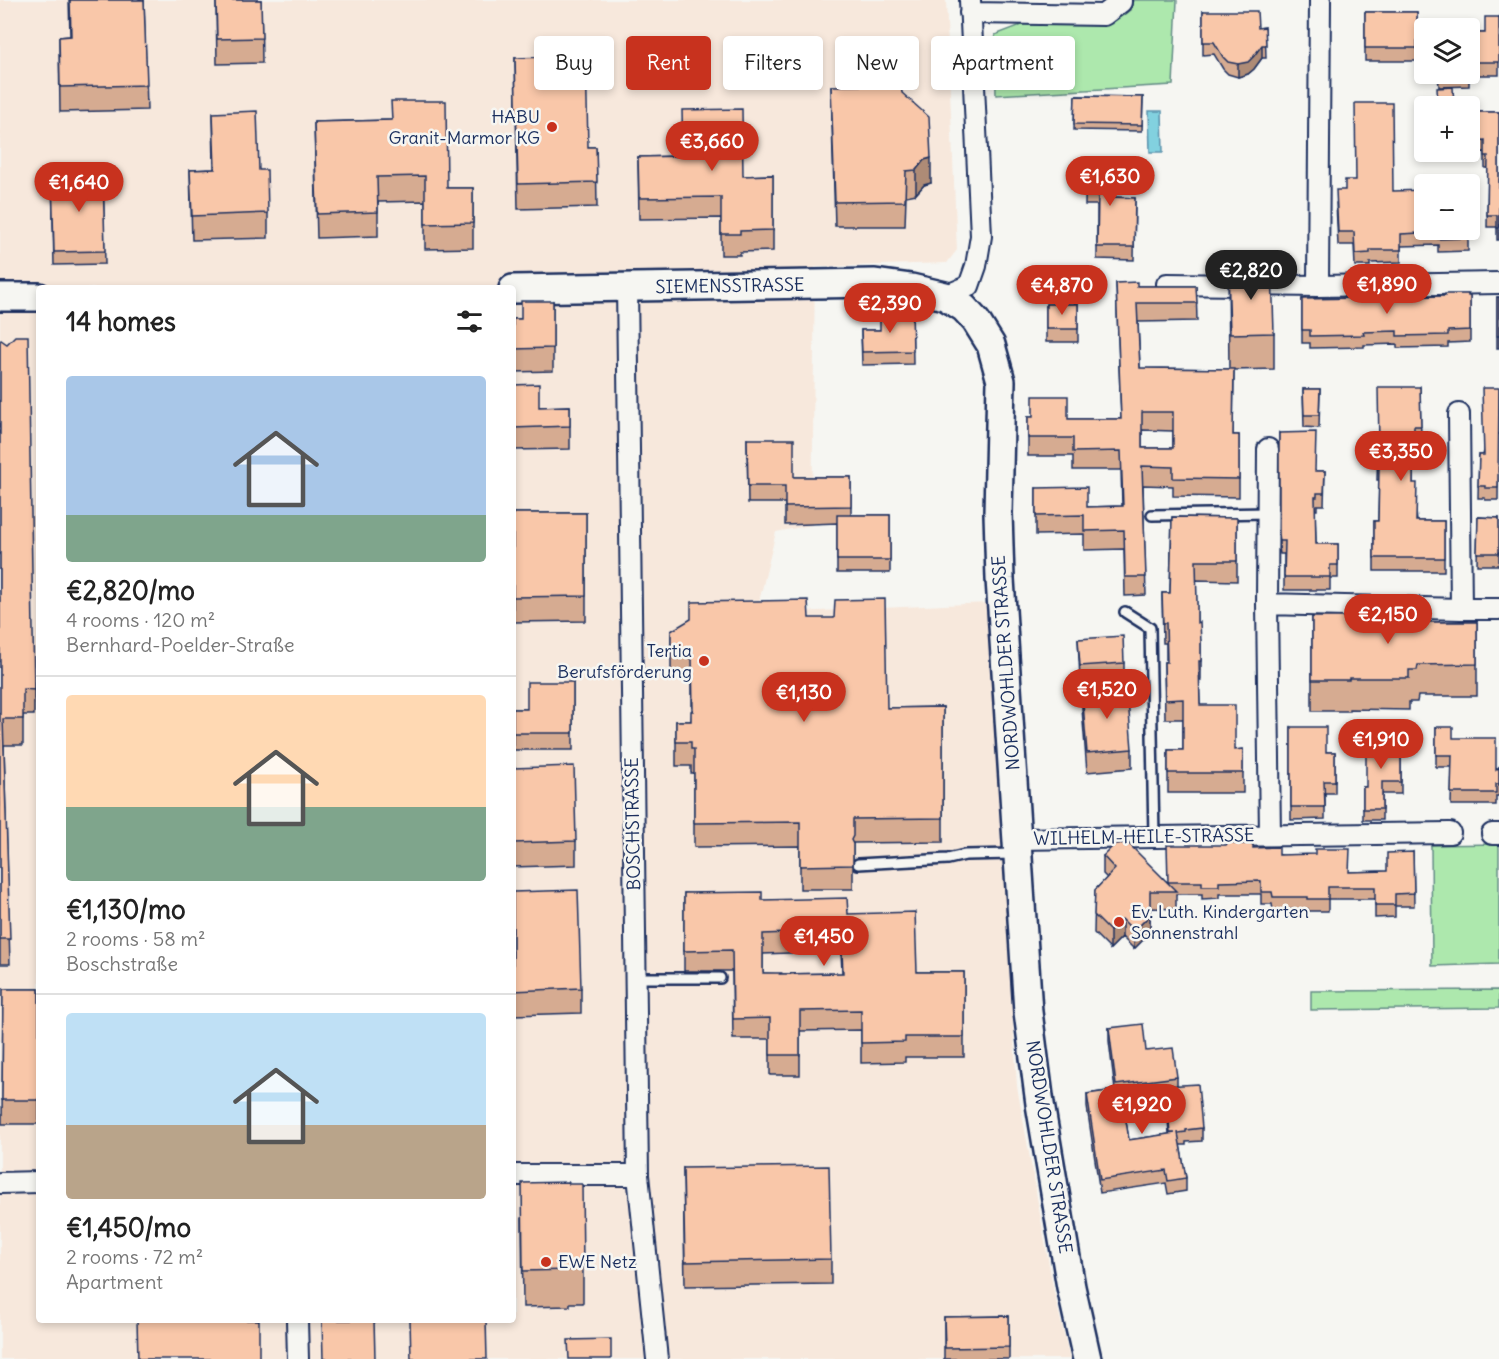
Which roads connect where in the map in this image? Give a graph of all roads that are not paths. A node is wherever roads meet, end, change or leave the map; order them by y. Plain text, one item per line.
1 (1121, 0) edge
2 (1320, 0) edge
3 (970, 6) edge
4 (1499, 283) edge
5 (1167, 284) edge
6 (1318, 286) junction
7 (627, 287) junction
8 (516, 289) edge
9 (945, 296) junction
10 (0, 297) edge
11 (36, 297) edge
12 (1459, 414) dead end
13 (1268, 448) dead end
14 (1268, 513) junction
15 (1152, 515) dead end
16 (1267, 604) junction
17 (1461, 609) junction
18 (1499, 609) edge
19 (1125, 612) dead end
20 (1450, 833) dead end
21 (1270, 835) junction
22 (1154, 837) junction
23 (1018, 847) junction
24 (858, 864) dead end
25 (635, 978) junction
26 (720, 978) dead end
27 (516, 1175) edge
28 (638, 1175) junction
29 (36, 1182) edge
30 (0, 1183) edge
31 (297, 1323) edge
32 (298, 1359) edge
33 (657, 1359) edge
34 (1087, 1359) edge

1 - 3 street
2 - 6 street
3 - 9 street
4 - 6 street
5 - 6 street
7 - 8 main road, SIEMENSSTRASSE
7 - 9 main road, SIEMENSSTRASSE
7 - 25 street, BOSCHSTRASSE
9 - 23 main road, NORDWOHLDER STRASSE
10 - 11 main road
12 - 17 street
13 - 14 street, WILHELM-HEILE-STRASSE
14 - 15 lane
14 - 16 street, WILHELM-HEILE-STRASSE
16 - 17 street
16 - 21 street, WILHELM-HEILE-STRASSE
17 - 18 street
19 - 22 lane
20 - 21 street, WILHELM-HEILE-STRASSE
21 - 22 street, WILHELM-HEILE-STRASSE
22 - 23 street, WILHELM-HEILE-STRASSE
23 - 24 lane
23 - 34 main road, NORDWOHLDER STRASSE
25 - 26 lane
25 - 28 street, BOSCHSTRASSE
27 - 28 street
28 - 33 street, BOSCHSTRASSE
29 - 30 street
31 - 32 street

